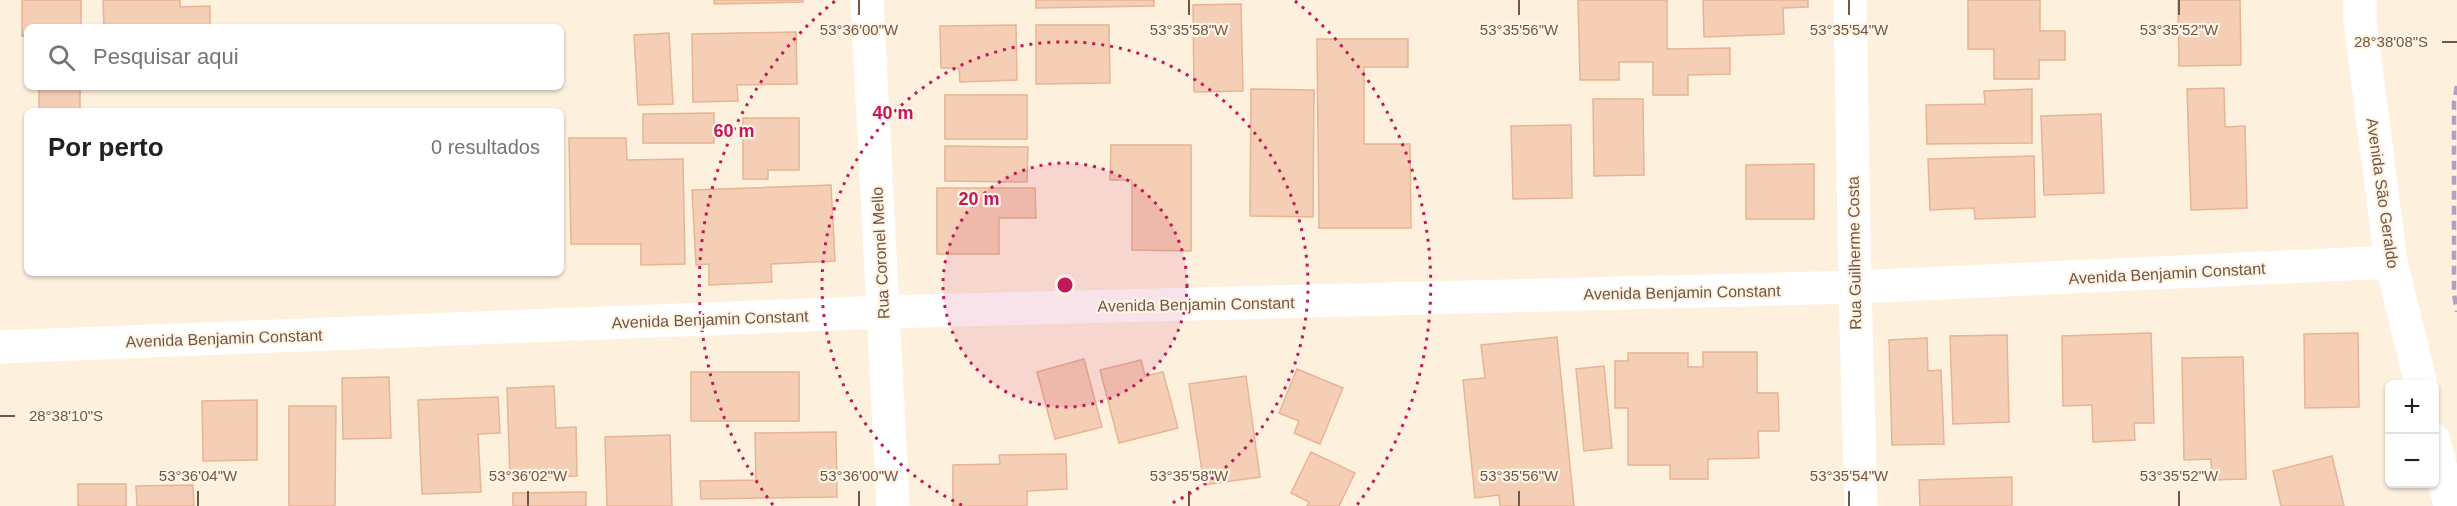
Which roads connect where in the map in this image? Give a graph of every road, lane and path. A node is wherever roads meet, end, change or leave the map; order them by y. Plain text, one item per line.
1 (867, 0) edge
2 (1850, 0) edge
3 (2360, 0) edge
4 (2391, 262) junction
5 (1855, 287) junction
6 (882, 312) junction
7 (0, 347) edge
8 (2420, 380) edge
9 (2439, 461) edge
10 (893, 506) edge
11 (1861, 506) edge
12 (2450, 506) edge

1 - 6 street, Rua Coronel Mello
2 - 5 street, Rua Guilherme Costa
3 - 4 street, Avenida São Geraldo
4 - 5 street, Avenida Benjamin Constant
4 - 8 street, Avenida São Geraldo
5 - 6 street, Avenida Benjamin Constant
5 - 11 street, Rua Guilherme Costa
6 - 7 street, Avenida Benjamin Constant
6 - 10 street, Rua Coronel Mello
9 - 12 street

